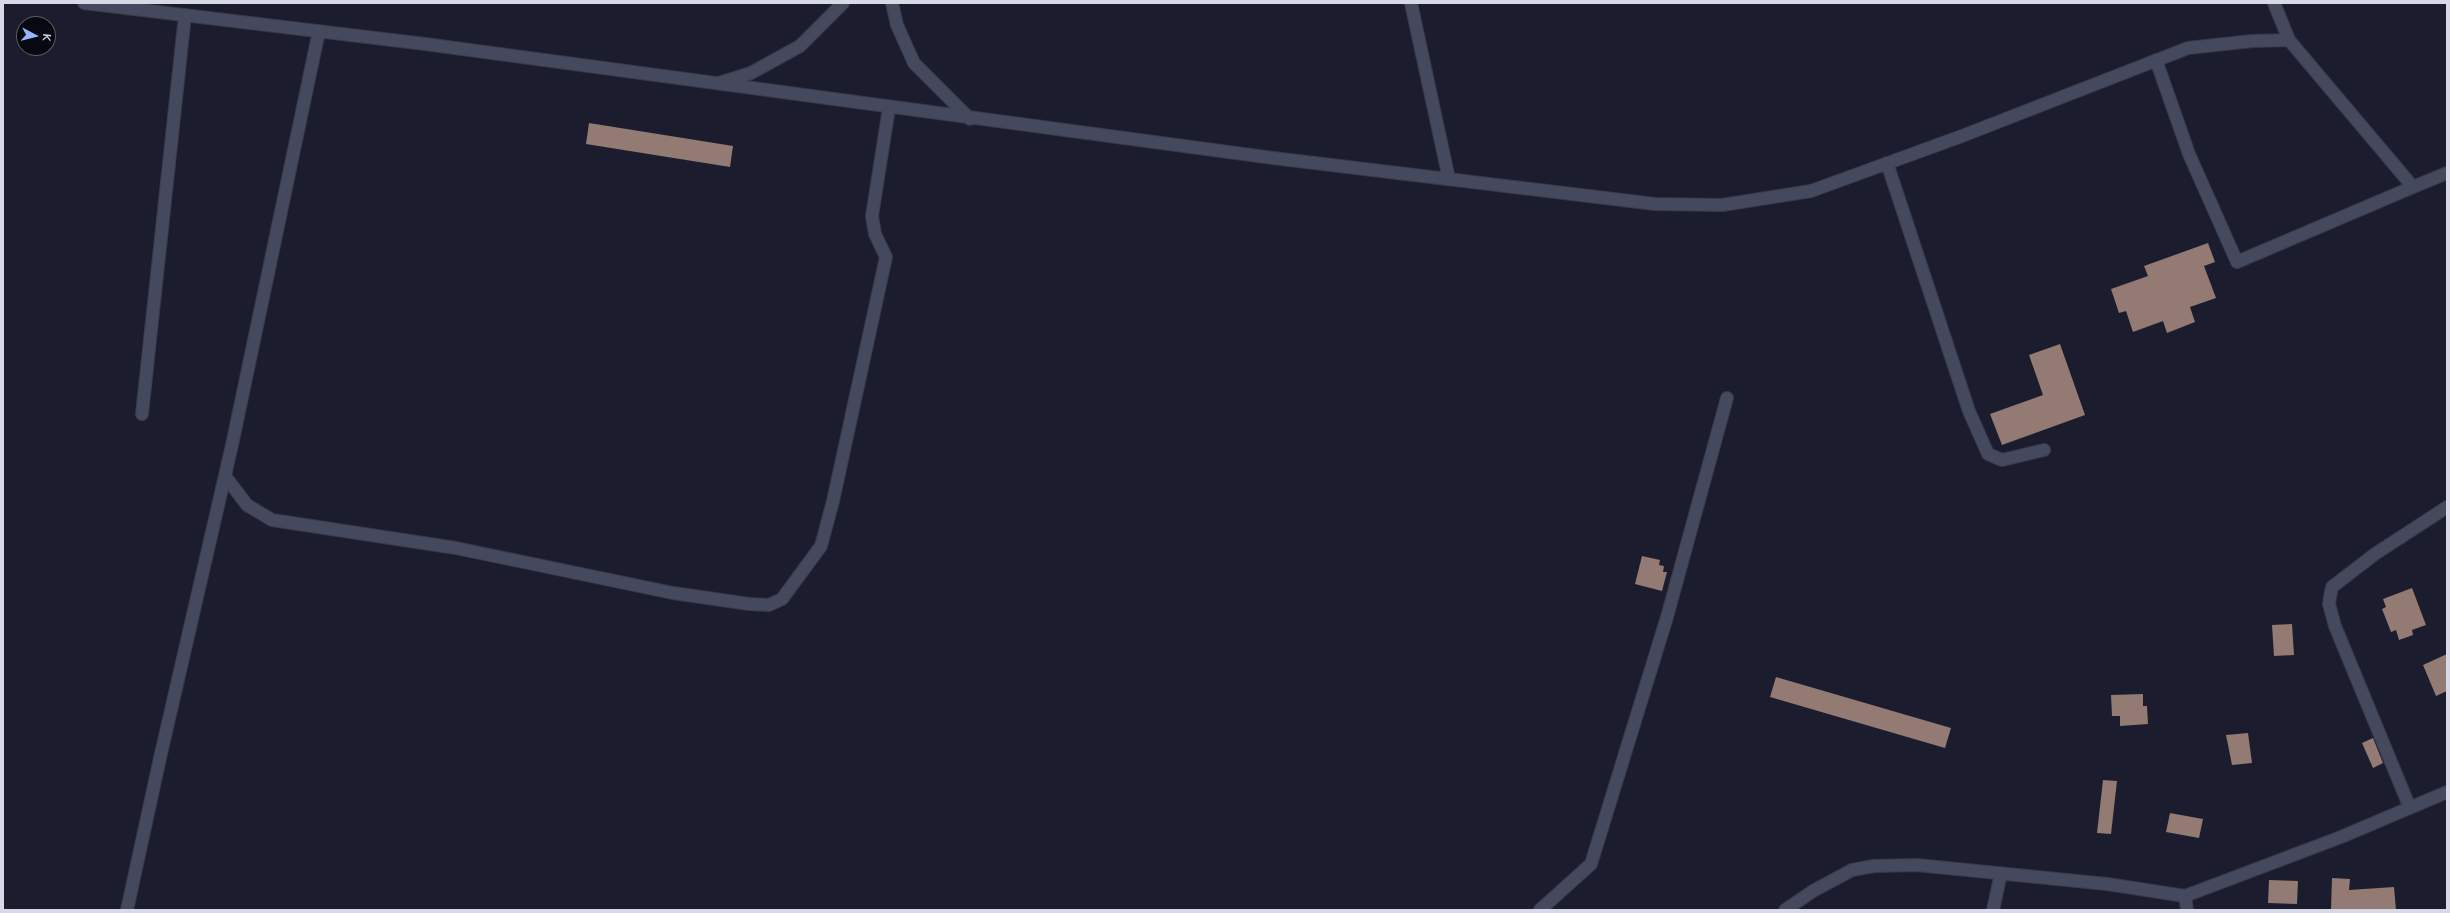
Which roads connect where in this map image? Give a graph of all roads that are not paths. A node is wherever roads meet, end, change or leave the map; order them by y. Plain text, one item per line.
1 (84, 3) edge
2 (843, 3) edge
3 (892, 3) edge
4 (1411, 3) edge
5 (2274, 3) edge
6 (185, 15) junction
7 (319, 31) junction
8 (2289, 40) junction
9 (2156, 60) junction
10 (716, 84) junction
11 (889, 108) junction
12 (970, 119) junction
13 (1887, 163) junction
14 (2447, 173) edge
15 (1448, 179) junction
16 (2413, 187) junction
17 (1727, 398) dead end
18 (142, 414) dead end
19 (2044, 450) dead end
20 (225, 476) junction
21 (2447, 507) edge
22 (2447, 792) edge
23 (2410, 808) junction
24 (2001, 873) junction
25 (2185, 896) junction
26 (128, 910) edge
27 (1540, 910) edge
28 (1785, 910) edge
29 (1992, 910) edge
30 (2187, 910) edge

1 - 6 street
2 - 10 street
3 - 12 street
4 - 15 street
5 - 8 street
6 - 7 street
6 - 18 street
7 - 10 street
7 - 20 street
8 - 9 street
8 - 16 street
9 - 13 street
9 - 16 street
10 - 11 street
11 - 12 street
11 - 20 street
12 - 15 street
13 - 15 street
13 - 19 street
14 - 16 street
17 - 27 street
20 - 26 street
21 - 23 street
22 - 23 street
23 - 25 street
24 - 25 street
24 - 28 street
24 - 29 street
25 - 30 street

